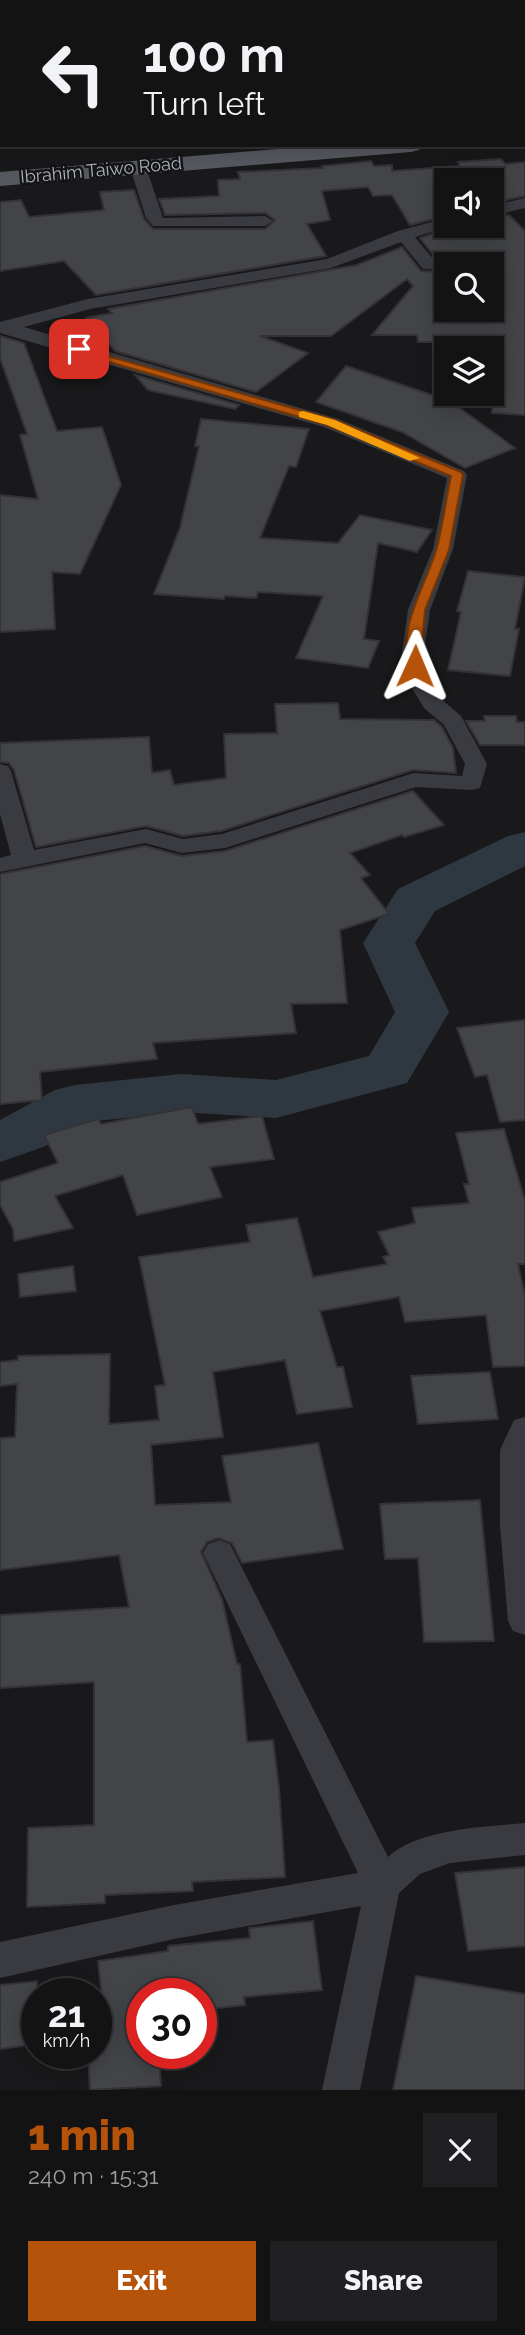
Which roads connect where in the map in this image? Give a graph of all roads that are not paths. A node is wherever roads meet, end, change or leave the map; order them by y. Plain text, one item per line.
1 (261, 147) edge
2 (386, 147) edge
3 (138, 167) junction
4 (0, 169) edge
5 (0, 179) edge
6 (525, 203) edge
7 (504, 208) edge
8 (265, 220) dead end
9 (434, 226) edge
10 (404, 235) junction
11 (434, 265) edge
12 (2, 328) edge
13 (0, 771) edge
14 (24, 858) junction
15 (0, 865) edge
16 (525, 1429) edge
17 (219, 1553) dead end
18 (525, 1621) edge
19 (525, 1839) edge
20 (383, 1885) junction
21 (0, 1960) edge
22 (341, 2090) edge

1 - 4 main road, Ibrahim Taiwo Road
2 - 3 main road, Ibrahim Taiwo Road
3 - 5 main road, Ibrahim Taiwo Road
3 - 8 street
6 - 7 street
9 - 10 street
10 - 11 street
10 - 12 street
12 - 14 street
13 - 14 street
14 - 15 street
16 - 18 street
17 - 20 street
19 - 20 street
20 - 21 street
20 - 22 street

